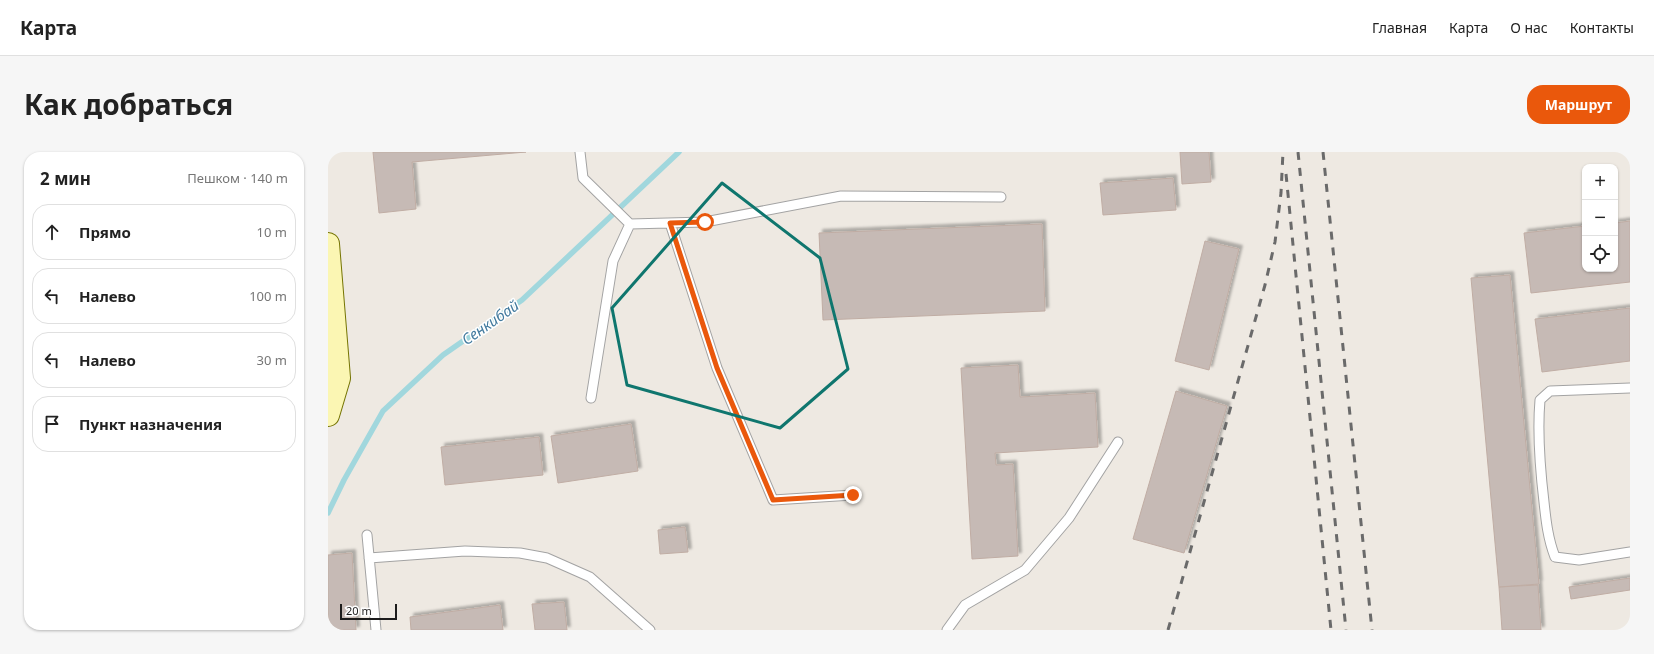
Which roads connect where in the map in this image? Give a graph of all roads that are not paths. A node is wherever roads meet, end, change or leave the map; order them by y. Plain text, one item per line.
1 (580, 152) edge
2 (1001, 197) dead end
3 (670, 223) junction
4 (630, 224) junction
5 (328, 244) edge
6 (1630, 388) edge
7 (591, 398) dead end
8 (328, 415) edge
9 (1118, 442) dead end
10 (853, 495) dead end
11 (367, 535) dead end
12 (1630, 552) edge
13 (369, 558) junction
14 (376, 630) edge
15 (650, 630) edge
16 (947, 630) edge

1 - 4 lane
2 - 3 lane
3 - 4 lane
3 - 10 lane
4 - 7 lane
5 - 8 street
6 - 12 lane
9 - 16 lane
11 - 13 lane
13 - 14 lane
13 - 15 lane

